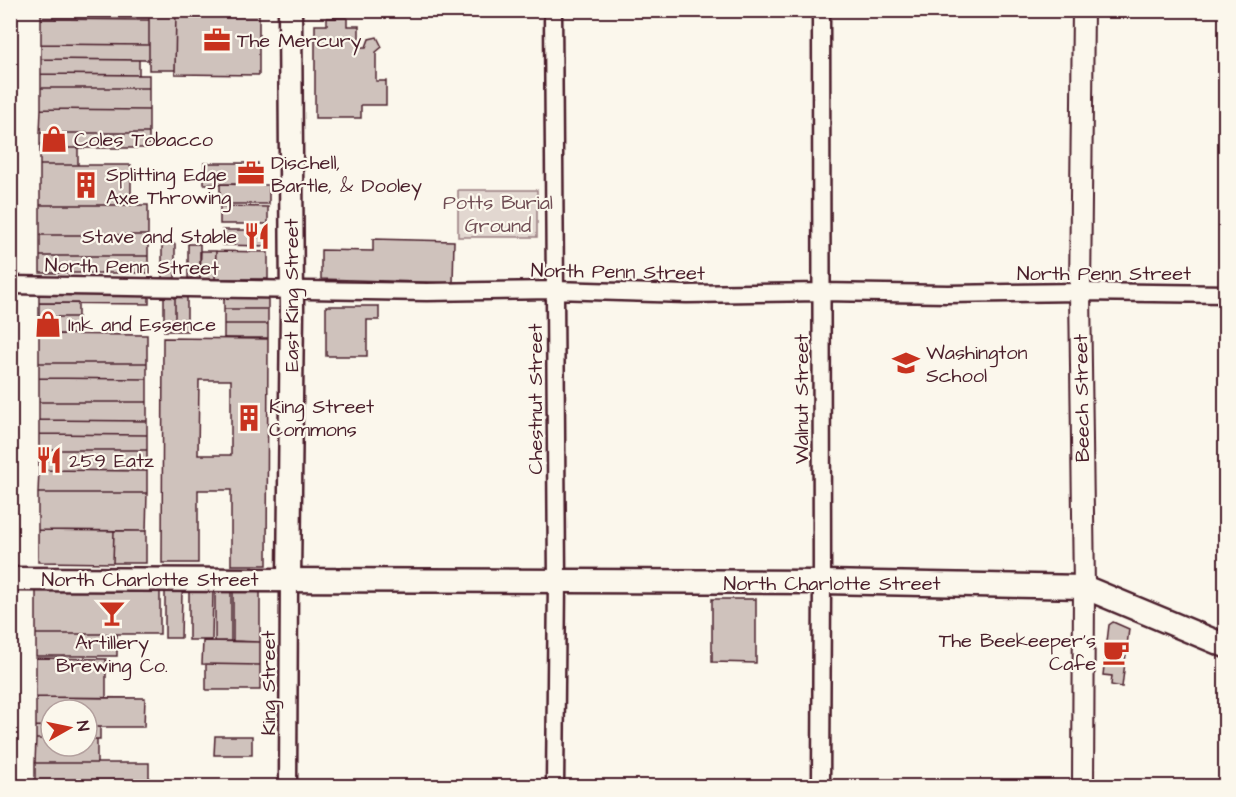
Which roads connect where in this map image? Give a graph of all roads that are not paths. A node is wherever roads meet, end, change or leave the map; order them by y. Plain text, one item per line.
1 (290, 10) edge
2 (553, 10) edge
3 (821, 10) edge
4 (1083, 10) edge
5 (10, 285) edge
6 (292, 289) junction
7 (555, 290) junction
8 (821, 292) junction
9 (1080, 292) junction
10 (1226, 294) edge
11 (10, 579) edge
12 (289, 579) junction
13 (557, 581) junction
14 (822, 582) junction
15 (1084, 587) junction
16 (1226, 646) edge
17 (288, 786) edge
18 (555, 786) edge
19 (821, 786) edge
20 (1083, 786) edge

1 - 6 main road, East King Street
2 - 7 street, Chestnut Street
3 - 8 street, Walnut Street
4 - 9 street, Beech Street
5 - 6 street, North Penn Street
6 - 7 street, North Penn Street
6 - 12 main road, East King Street
7 - 8 street, North Penn Street
7 - 13 street, Chestnut Street
8 - 9 street, North Penn Street
8 - 14 street, Walnut Street
9 - 10 street, North Penn Street
9 - 15 street, Beech Street
11 - 12 main road, North Charlotte Street
12 - 13 main road, North Charlotte Street
12 - 17 street, King Street
13 - 14 main road, North Charlotte Street
13 - 18 street, Chestnut Street
14 - 15 main road, North Charlotte Street
14 - 19 street, Walnut Street
15 - 16 main road, North Charlotte Street
15 - 20 street, Beech Street

